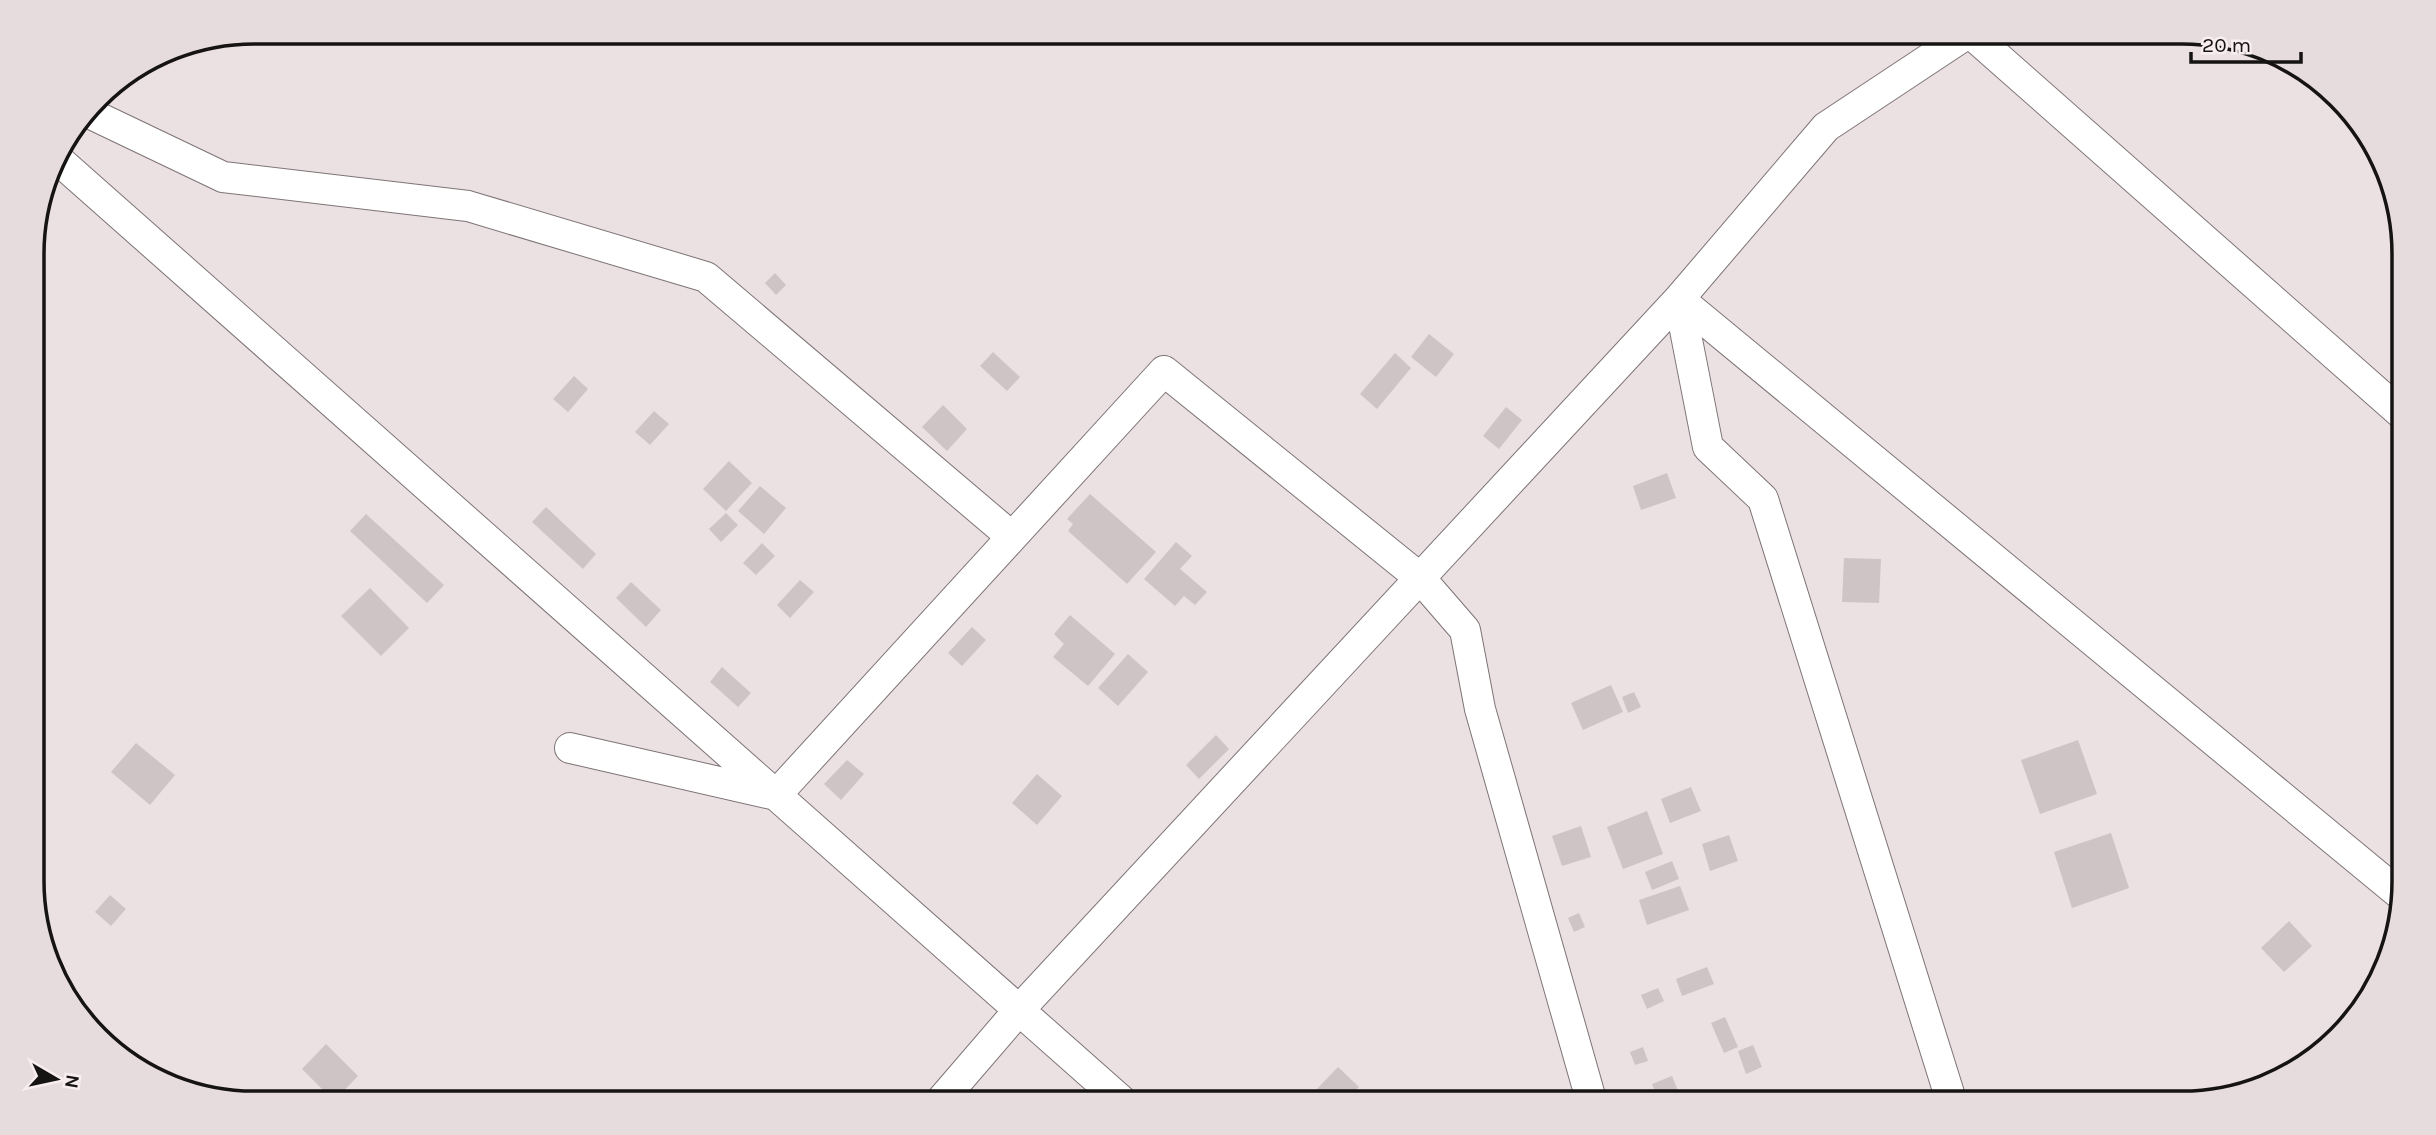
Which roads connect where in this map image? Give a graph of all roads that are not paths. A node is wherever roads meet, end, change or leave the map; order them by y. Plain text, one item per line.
1 (1952, 44) edge
2 (1984, 44) edge
3 (95, 116) edge
4 (64, 164) edge
5 (1679, 299) junction
6 (2392, 405) edge
7 (1012, 537) junction
8 (1420, 578) junction
9 (570, 748) dead end
10 (776, 795) junction
11 (2392, 888) edge
12 (1019, 1010) junction
13 (949, 1091) edge
14 (1111, 1091) edge
15 (1589, 1091) edge
16 (1948, 1091) edge

1 - 5 street
2 - 6 street
3 - 7 street
4 - 10 street
5 - 8 street
5 - 11 street
5 - 16 street
7 - 8 street
7 - 10 street
8 - 12 street
8 - 15 street
9 - 10 street
10 - 12 street
12 - 13 street
12 - 14 street

